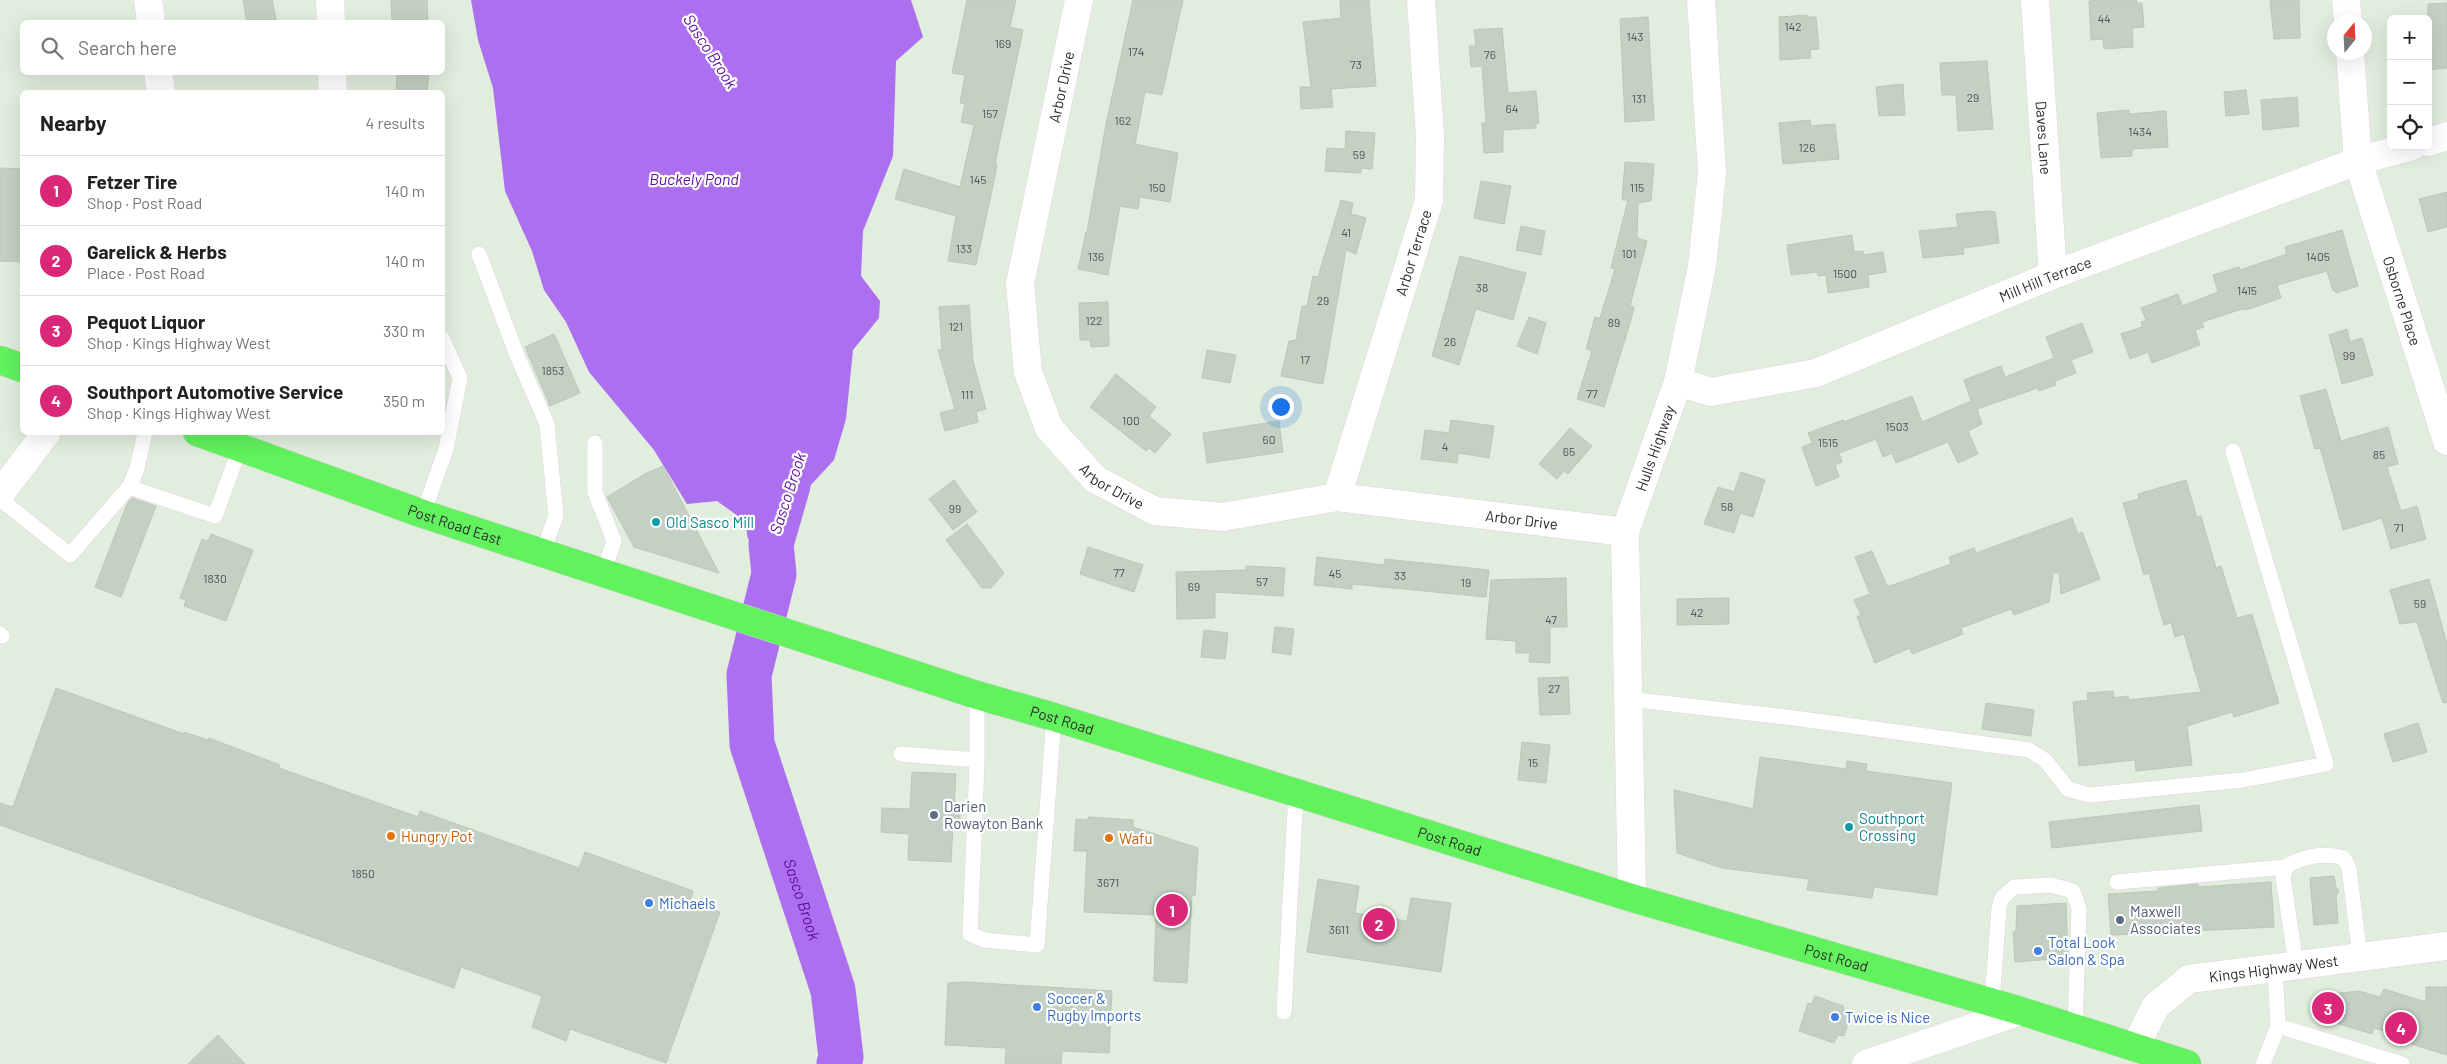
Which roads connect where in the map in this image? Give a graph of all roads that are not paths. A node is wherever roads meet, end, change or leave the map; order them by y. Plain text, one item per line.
1 (148, 0) edge
2 (330, 0) edge
3 (1079, 0) edge
4 (1421, 0) edge
5 (1701, 0) edge
6 (2034, 0) edge
7 (2346, 0) edge
8 (2347, 15) edge
9 (151, 20) edge
10 (331, 20) edge
11 (2351, 60) edge
12 (158, 75) edge
13 (332, 75) edge
14 (161, 90) edge
15 (333, 90) edge
16 (2447, 136) edge
17 (2432, 141) edge
18 (2398, 150) edge
19 (2358, 161) junction
20 (479, 254) dead end
21 (2053, 275) junction
22 (445, 345) edge
23 (0, 360) edge
24 (20, 367) edge
25 (1678, 382) junction
26 (45, 435) edge
27 (144, 435) edge
28 (205, 435) edge
29 (2447, 441) edge
30 (596, 442) dead end
31 (240, 448) junction
32 (2233, 451) dead end
33 (129, 487) junction
34 (0, 494) edge
35 (1337, 497) junction
36 (0, 499) edge
37 (422, 514) junction
38 (1625, 532) junction
39 (542, 554) junction
40 (603, 574) junction
41 (713, 611) joint
42 (977, 695) junction
43 (1628, 699) junction
44 (1054, 717) junction
45 (901, 754) dead end
46 (977, 760) junction
47 (1296, 793) junction
48 (2286, 867) junction
49 (2117, 882) dead end
50 (1632, 898) junction
51 (2447, 946) edge
52 (2360, 957) junction
53 (2286, 967) junction
54 (1992, 1003) junction
55 (2021, 1011) junction
56 (1284, 1012) dead end
57 (2278, 1026) junction
58 (2075, 1028) junction
59 (2136, 1056) edge
60 (1866, 1064) edge
61 (2187, 1064) edge
62 (2263, 1064) edge
63 (2402, 1064) edge

1 - 9 street
2 - 10 street
3 - 35 street, Arbor Drive
4 - 35 street, Arbor Terrace
5 - 25 street, Hulls Highway
6 - 21 street, Daves Lane
7 - 8 street
11 - 19 street, Osborne Place
12 - 14 street
13 - 15 street
16 - 17 street
18 - 19 street, Mill Hill Terrace
19 - 21 street, Mill Hill Terrace
19 - 29 street, Osborne Place
20 - 39 lane
21 - 25 street, Mill Hill Terrace
22 - 37 lane
23 - 24 main road
25 - 38 street, Hulls Highway
26 - 34 street
27 - 33 lane
28 - 31 main road, Post Road East
30 - 40 lane
31 - 33 lane
31 - 37 main road, Post Road East
32 - 43 lane
33 - 36 lane
35 - 38 street, Arbor Drive
37 - 39 main road, Post Road East
38 - 43 street, Hulls Highway
39 - 40 main road, Post Road East
40 - 41 main road, Post Road East
41 - 42 main road, Post Road
42 - 44 main road, Post Road
42 - 46 lane
43 - 50 street, Hulls Highway
44 - 46 lane
44 - 47 main road, Post Road
45 - 46 lane
47 - 50 main road, Post Road
47 - 56 lane
48 - 49 lane
48 - 52 lane
48 - 53 lane
50 - 54 main road, Post Road
51 - 52 street, Kings Highway West
52 - 53 street, Kings Highway West
53 - 57 lane
53 - 59 street, Kings Highway West
54 - 55 main road, Post Road
54 - 58 lane
55 - 58 main road, Post Road
55 - 60 street
57 - 62 lane
57 - 63 lane
58 - 59 main road, Post Road
59 - 61 main road, Post Road

